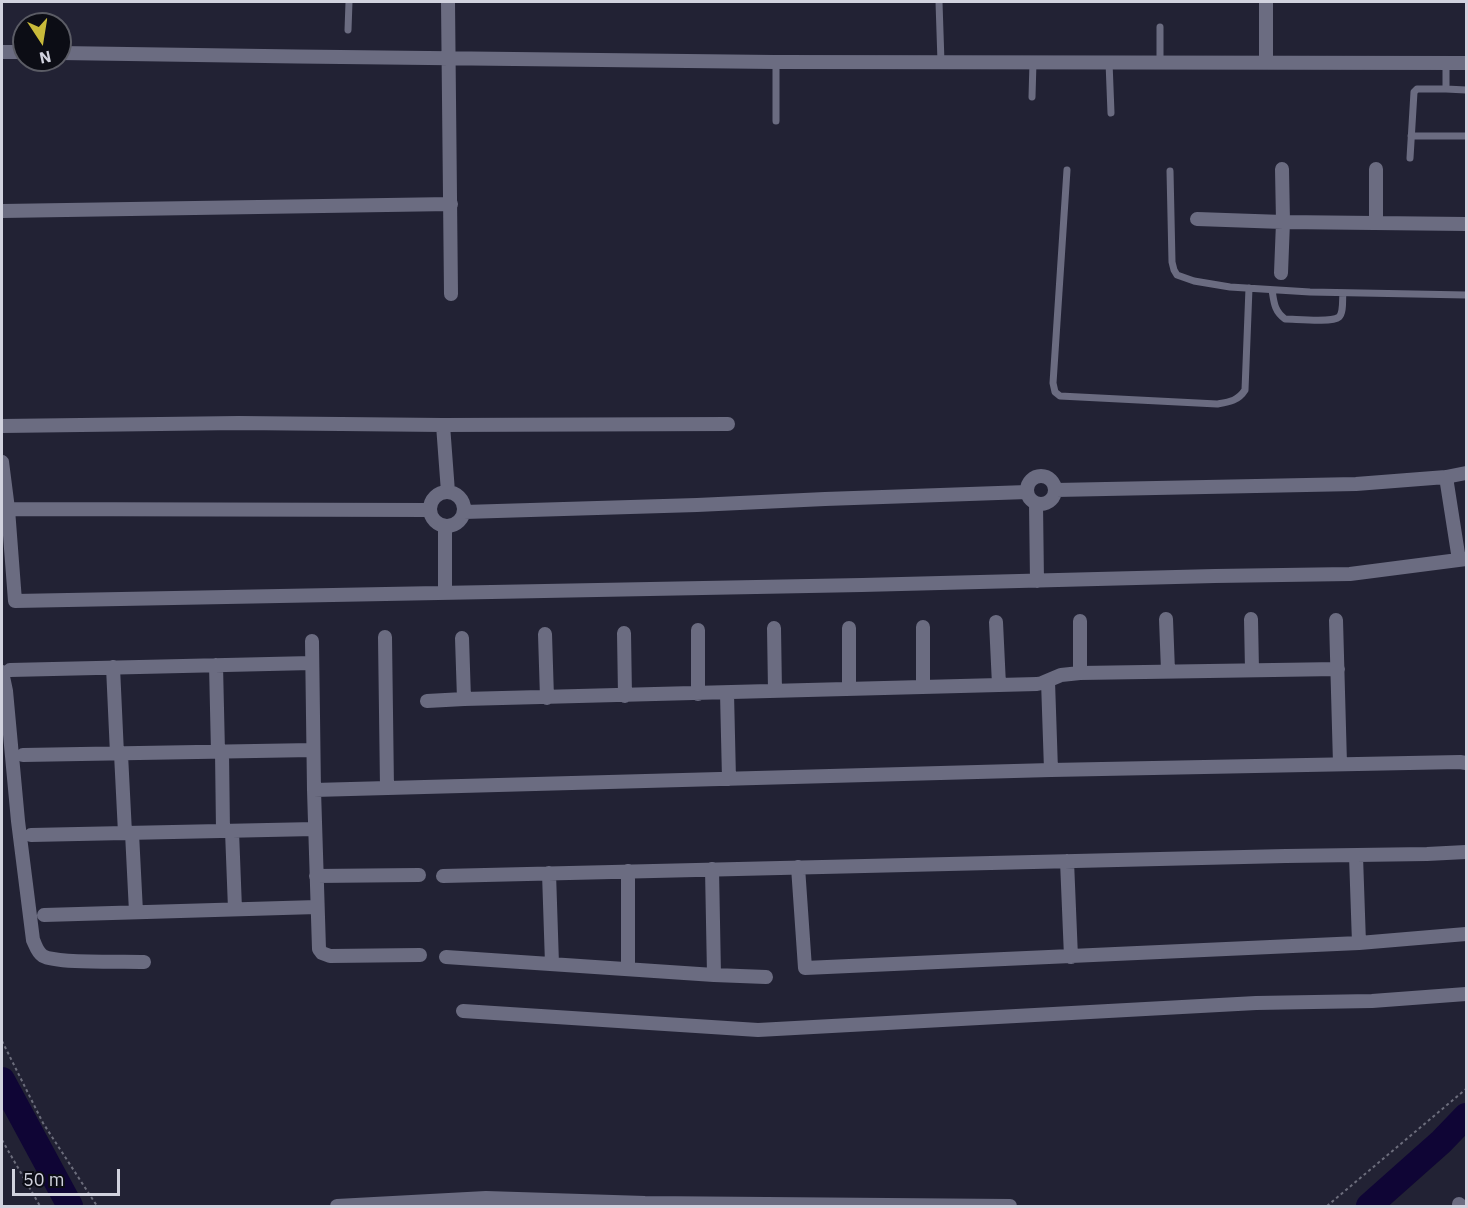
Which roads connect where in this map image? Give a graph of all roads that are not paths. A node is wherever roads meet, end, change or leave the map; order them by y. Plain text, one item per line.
1 (349, 2) edge
2 (448, 2) edge
3 (939, 2) edge
4 (1266, 2) edge
5 (1160, 27) dead end
6 (348, 30) dead end
7 (72, 53) edge
8 (450, 58) junction
9 (1160, 61) junction
10 (1266, 61) junction
11 (776, 62) junction
12 (941, 62) junction
13 (1033, 62) junction
14 (1109, 62) junction
15 (1446, 63) junction
16 (1467, 63) edge
17 (1446, 89) junction
18 (1467, 90) edge
19 (1032, 97) dead end
20 (1111, 113) dead end
21 (776, 121) dead end
22 (1410, 136) junction
23 (1467, 136) edge
24 (1410, 158) dead end
25 (1282, 169) dead end
26 (1376, 169) dead end
27 (1067, 170) dead end
28 (1170, 171) dead end
29 (451, 204) junction
30 (2, 211) edge
31 (1197, 219) dead end
32 (1283, 222) junction
33 (1376, 223) junction
34 (1467, 224) edge
35 (1281, 273) dead end
36 (1250, 288) junction
37 (1272, 290) junction
38 (1343, 293) junction
39 (451, 294) dead end
40 (1467, 295) edge
41 (728, 424) dead end
42 (443, 425) junction
43 (2, 426) edge
44 (2, 462) edge
45 (1467, 473) edge
46 (1446, 477) junction
47 (1056, 490) junction
48 (448, 492) junction
49 (1027, 492) junction
50 (1036, 504) junction
51 (8, 509) junction
52 (429, 510) junction
53 (464, 512) junction
54 (445, 527) junction
55 (1463, 559) edge
56 (1037, 581) junction
57 (445, 592) junction
58 (1166, 619) dead end
59 (1251, 619) dead end
60 (1336, 620) dead end
61 (1080, 621) dead end
62 (996, 622) dead end
63 (923, 627) dead end
64 (774, 628) dead end
65 (849, 628) dead end
66 (698, 630) dead end
67 (624, 633) dead end
68 (545, 634) dead end
69 (385, 637) dead end
70 (462, 638) dead end
71 (312, 641) dead end
72 (312, 663) junction
73 (216, 665) junction
74 (112, 667) junction
75 (1338, 669) junction
76 (1252, 670) junction
77 (6, 671) edge
78 (1168, 671) junction
79 (1080, 673) junction
80 (1048, 681) junction
81 (999, 685) junction
82 (923, 687) junction
83 (849, 689) junction
84 (775, 691) junction
85 (728, 693) junction
86 (698, 694) junction
87 (625, 696) junction
88 (547, 698) junction
89 (464, 699) junction
90 (427, 701) dead end
91 (314, 750) junction
92 (220, 752) junction
93 (119, 754) junction
94 (23, 755) dead end
95 (1464, 762) edge
96 (1340, 764) junction
97 (1051, 770) junction
98 (729, 779) junction
99 (387, 788) junction
100 (314, 790) junction
101 (315, 829) junction
102 (227, 831) junction
103 (128, 833) junction
104 (31, 835) dead end
105 (1467, 852) edge
106 (1356, 856) junction
107 (1067, 861) junction
108 (798, 867) junction
109 (712, 869) junction
110 (628, 871) junction
111 (549, 873) junction
112 (419, 875) dead end
113 (316, 876) junction
114 (443, 876) dead end
115 (317, 907) junction
116 (235, 909) junction
117 (136, 912) junction
118 (44, 915) dead end
119 (1467, 934) edge
120 (1359, 943) junction
121 (420, 955) dead end
122 (446, 957) dead end
123 (1071, 957) junction
124 (144, 962) dead end
125 (552, 964) junction
126 (628, 969) junction
127 (714, 975) junction
128 (766, 976) dead end
129 (1467, 994) edge
130 (463, 1011) dead end
131 (645, 1205) edge
132 (337, 1206) edge
133 (1010, 1206) edge

1 - 6 lane
2 - 8 street
3 - 12 lane
4 - 10 street
5 - 9 lane
7 - 8 street
8 - 11 street
8 - 29 street
9 - 10 street
9 - 14 street
10 - 15 street
11 - 12 street
11 - 21 lane
12 - 13 street
13 - 14 street
13 - 19 lane
14 - 20 lane
15 - 16 street
15 - 17 lane
17 - 18 lane
17 - 22 lane
22 - 23 lane
22 - 24 lane
25 - 32 street
26 - 33 street
27 - 36 lane
28 - 36 lane
29 - 30 street
29 - 39 street
31 - 32 street
32 - 33 street
32 - 35 street
33 - 34 street
36 - 37 lane
37 - 38 lane
37 - 38 lane
38 - 40 lane
41 - 42 street
42 - 43 street
42 - 48 street
44 - 51 street
45 - 46 street
46 - 47 street
46 - 55 street
47 - 49 street
47 - 50 street
48 - 52 street
48 - 53 street
49 - 50 street
49 - 53 street
50 - 56 street
51 - 52 street
51 - 57 street
52 - 54 street
53 - 54 street
54 - 57 street
55 - 56 street
56 - 57 street
58 - 78 street
59 - 76 street
60 - 75 street
61 - 79 street
62 - 81 street
63 - 82 street
64 - 84 street
65 - 83 street
66 - 86 street
67 - 87 street
68 - 88 street
69 - 99 street
70 - 89 street
71 - 72 street
72 - 73 street
72 - 91 street
73 - 74 street
73 - 92 street
74 - 77 street
74 - 93 street
75 - 76 street
75 - 96 street
76 - 78 street
77 - 124 street
78 - 79 street
79 - 80 street
80 - 81 street
80 - 97 street
81 - 82 street
82 - 83 street
83 - 84 street
84 - 85 street
85 - 86 street
85 - 98 street
86 - 87 street
87 - 88 street
88 - 89 street
89 - 90 street
91 - 92 street
91 - 100 street
92 - 93 street
92 - 102 street
93 - 94 street
93 - 103 street
95 - 96 street
96 - 97 street
97 - 98 street
98 - 99 street
99 - 100 street
100 - 101 street
101 - 102 street
101 - 113 street
102 - 103 street
102 - 116 street
103 - 104 street
103 - 117 street
105 - 106 street
106 - 107 street
106 - 120 street
107 - 108 street
107 - 123 street
108 - 109 street
108 - 123 street
109 - 110 street
109 - 127 street
110 - 111 street
110 - 126 street
111 - 114 street
111 - 125 street
112 - 113 street
113 - 115 street
115 - 116 street
115 - 121 street
116 - 117 street
117 - 118 street
119 - 120 street
120 - 123 street
122 - 125 street
125 - 126 street
126 - 127 street
127 - 128 street
129 - 130 street
131 - 132 street
131 - 133 street

